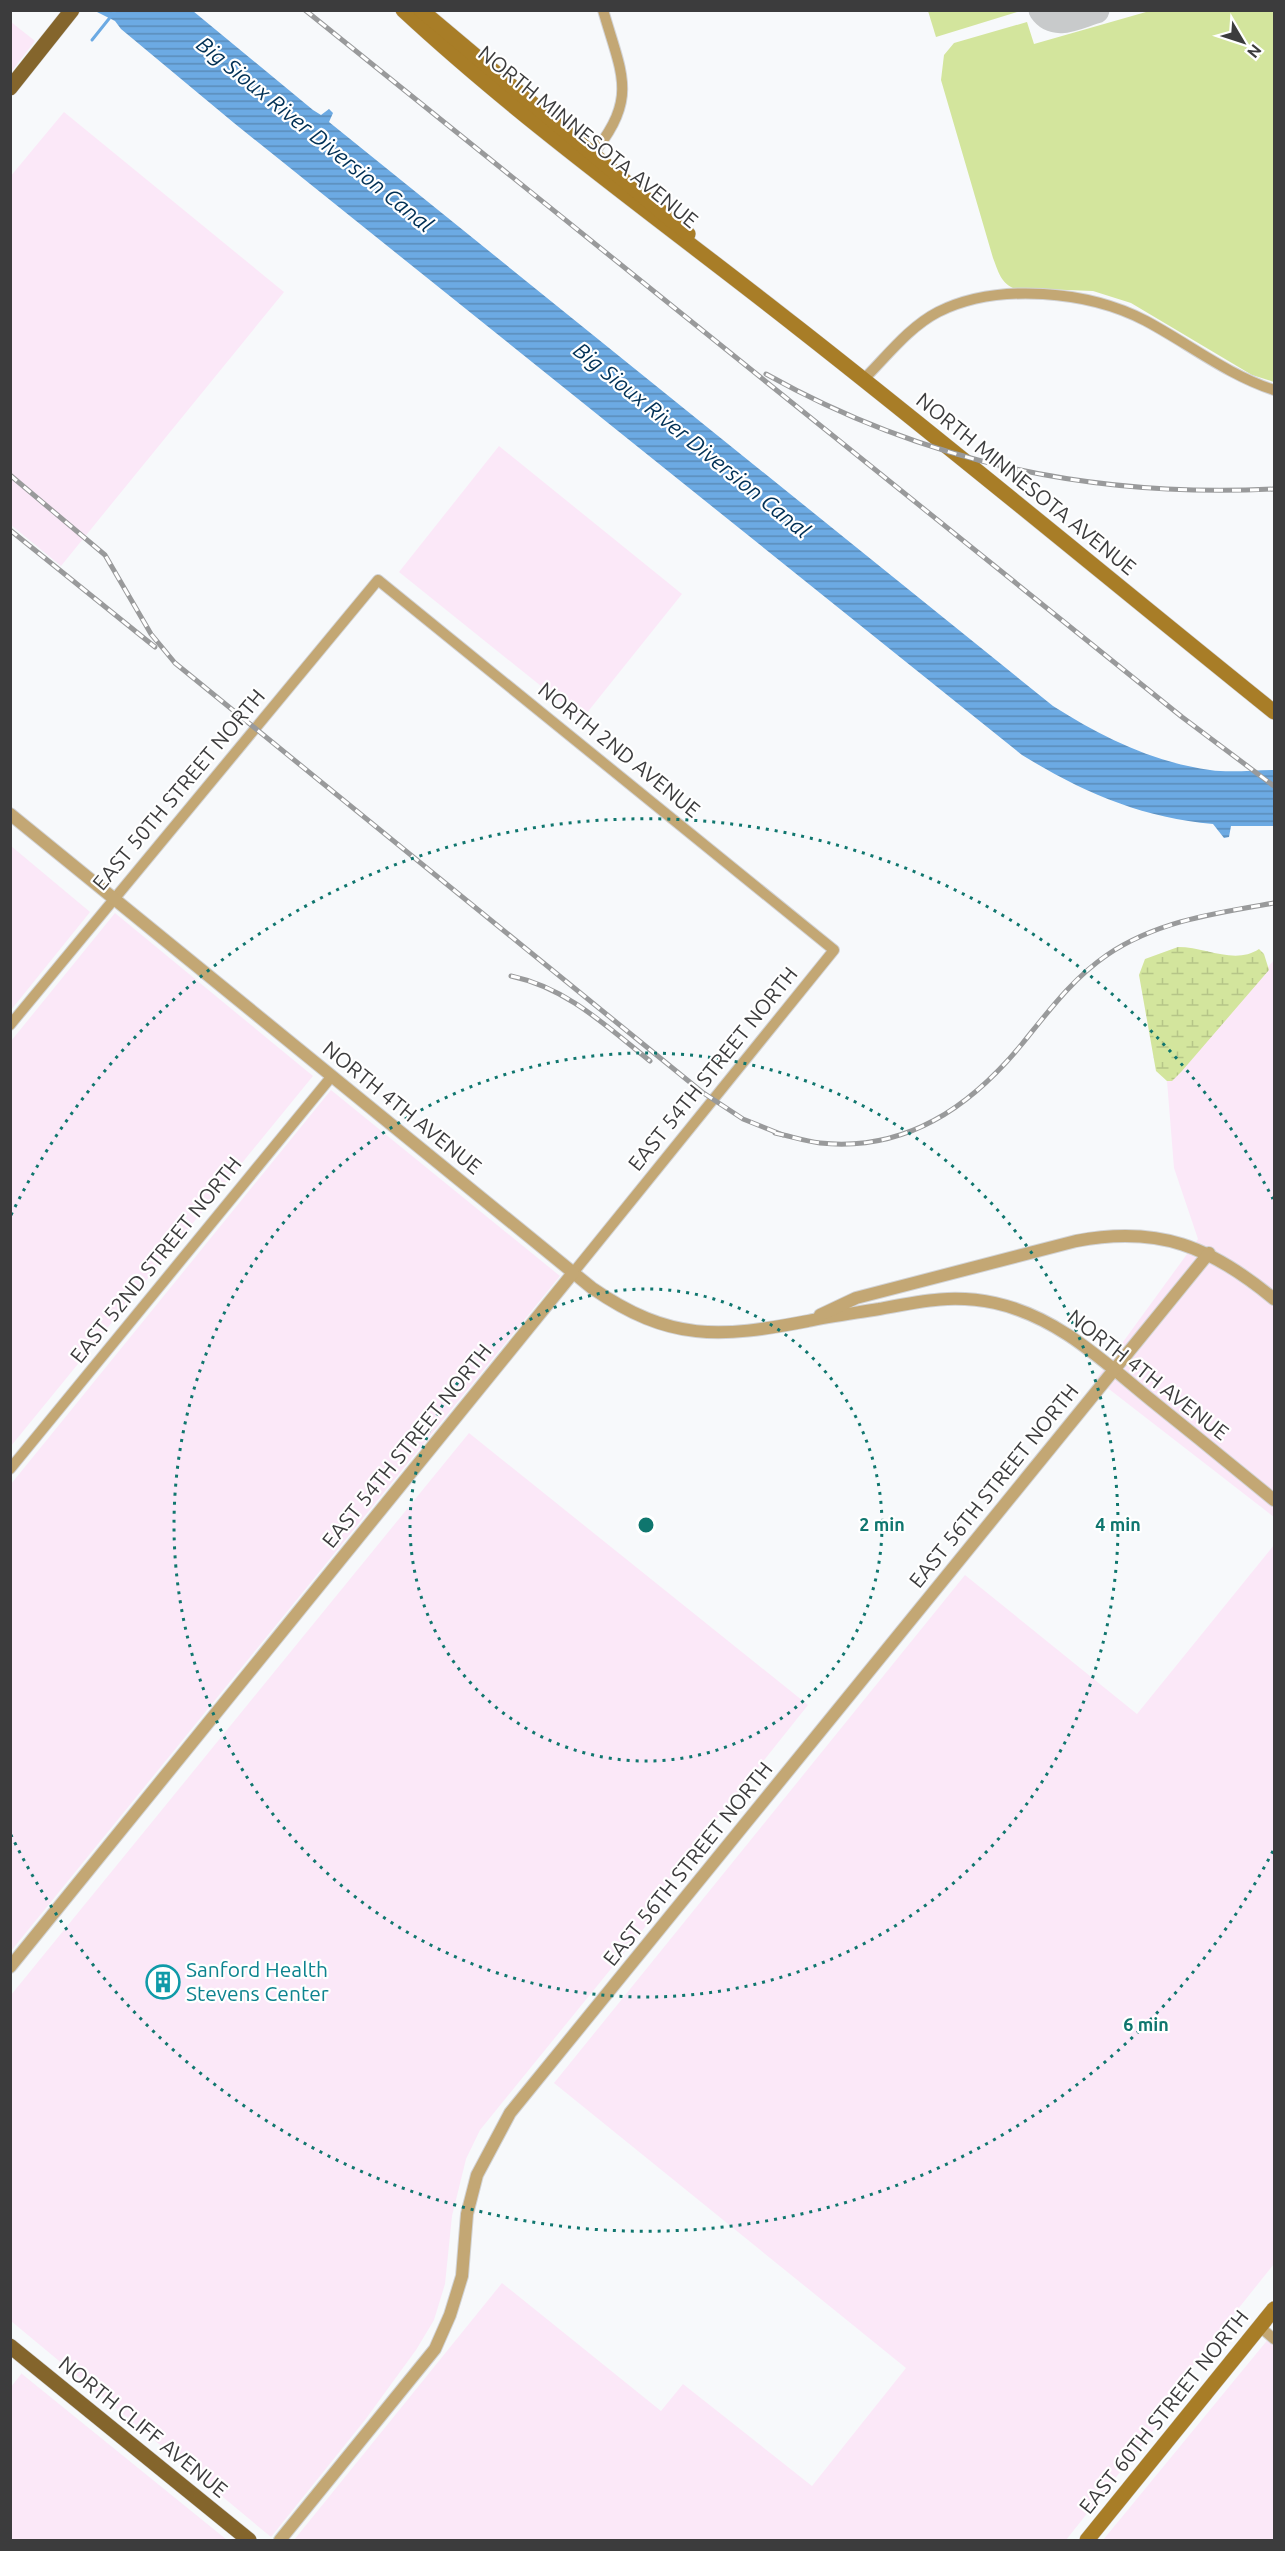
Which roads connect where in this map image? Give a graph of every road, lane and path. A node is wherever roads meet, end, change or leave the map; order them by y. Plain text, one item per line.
1 (72, 10) edge
2 (403, 10) edge
3 (421, 10) edge
4 (603, 10) edge
5 (10, 88) edge
6 (589, 158) junction
7 (864, 379) junction
8 (1275, 390) edge
9 (378, 579) joint
10 (1275, 712) edge
11 (10, 814) edge
12 (115, 899) junction
13 (834, 950) joint
14 (10, 1025) edge
15 (332, 1076) junction
16 (1209, 1253) junction
17 (573, 1273) junction
18 (1275, 1299) edge
19 (808, 1320) junction
20 (1114, 1370) junction
21 (10, 1469) edge
22 (1275, 1500) edge
23 (10, 1967) edge
24 (1275, 2309) edge
25 (1260, 2327) junction
26 (1275, 2339) edge
27 (10, 2346) edge
28 (249, 2541) edge
29 (280, 2541) edge
30 (1087, 2541) edge

1 - 5 main road
2 - 6 main road, NORTH MINNESOTA AVENUE
3 - 6 main road, NORTH MINNESOTA AVENUE
4 - 6 street
6 - 7 main road, NORTH MINNESOTA AVENUE
7 - 8 street
7 - 10 main road, NORTH MINNESOTA AVENUE
9 - 12 street, EAST 50TH STREET NORTH
9 - 13 street, NORTH 2ND AVENUE
11 - 12 street, NORTH 4TH AVENUE
12 - 14 street, EAST 50TH STREET NORTH
12 - 15 street, NORTH 4TH AVENUE
13 - 17 street, EAST 54TH STREET NORTH
15 - 17 street, NORTH 4TH AVENUE
15 - 21 street, EAST 52ND STREET NORTH
16 - 18 street, NORTH 4TH AVENUE
16 - 19 street, NORTH 4TH AVENUE
16 - 20 street, EAST 56TH STREET NORTH
17 - 19 street, NORTH 4TH AVENUE
17 - 23 street, EAST 54TH STREET NORTH
19 - 20 street, NORTH 4TH AVENUE
20 - 22 street, NORTH 4TH AVENUE
20 - 29 street, EAST 56TH STREET NORTH
24 - 25 main road, EAST 60TH STREET NORTH
25 - 26 street
25 - 30 main road, EAST 60TH STREET NORTH
27 - 28 main road, NORTH CLIFF AVENUE

